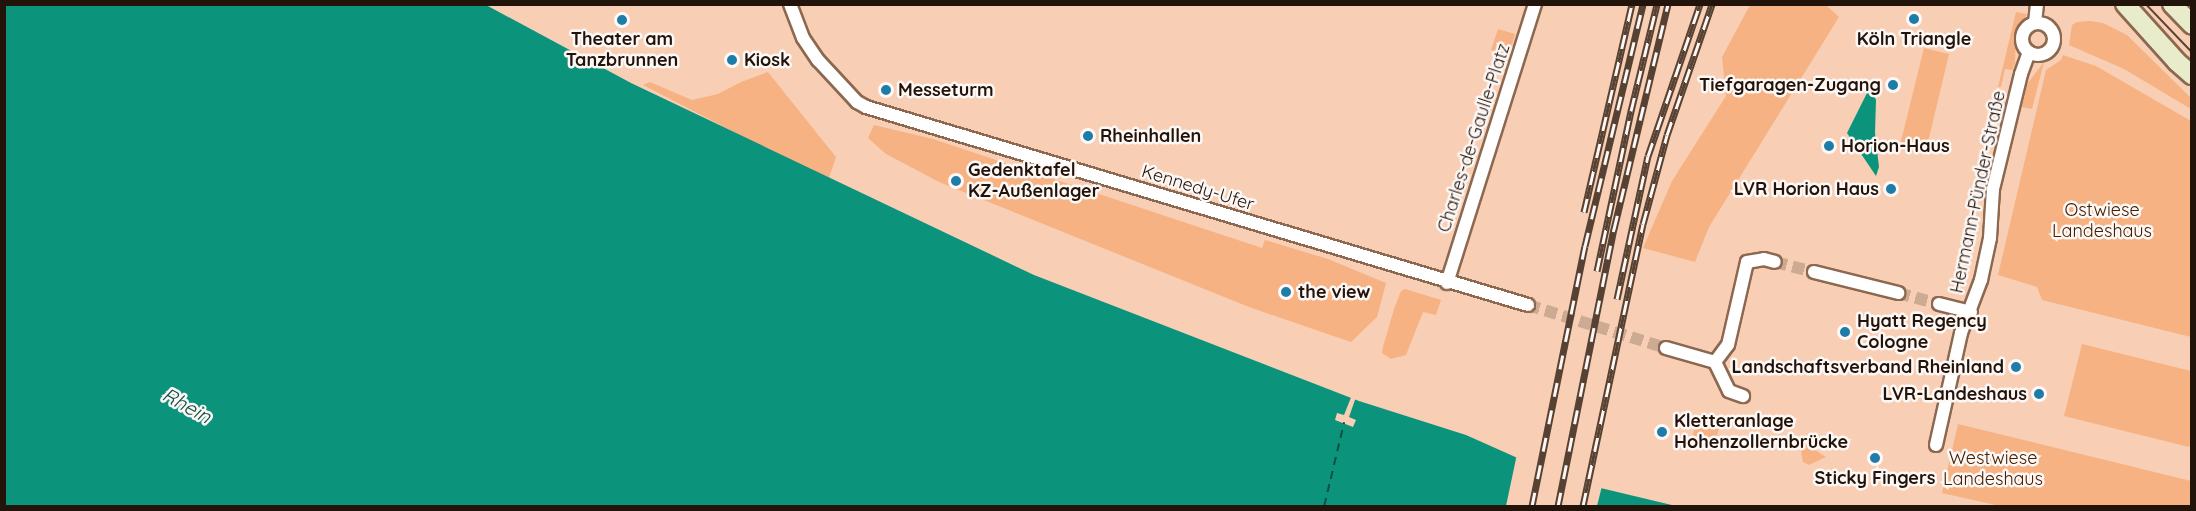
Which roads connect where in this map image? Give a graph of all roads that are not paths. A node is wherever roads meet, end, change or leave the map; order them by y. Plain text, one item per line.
1 (790, 4) edge
2 (1535, 4) edge
3 (2037, 4) edge
4 (2125, 4) edge
5 (2172, 4) edge
6 (2035, 23) junction
7 (2192, 25) edge
8 (2030, 52) junction
9 (2192, 75) edge
10 (1774, 262) tunnel mouth
11 (1814, 272) tunnel mouth
12 (1447, 283) junction
13 (1898, 293) tunnel mouth
14 (1940, 304) tunnel mouth
15 (1528, 305) tunnel mouth
16 (1971, 312) junction
17 (1666, 348) tunnel mouth
18 (1714, 362) junction
19 (1743, 396) dead end
20 (1936, 445) dead end

1 - 12 street, Kennedy-Ufer
2 - 12 street, Charles-de-Gaulle-Platz
3 - 6 street
4 - 9 main road
5 - 7 main road
6 - 8 street
6 - 8 street
8 - 16 street, Hermann-Pünder-Straße
10 - 18 street
11 - 13 street
12 - 15 street, Kennedy-Ufer
14 - 16 street
16 - 20 street, Hermann-Pünder-Straße
17 - 18 street
18 - 19 street

